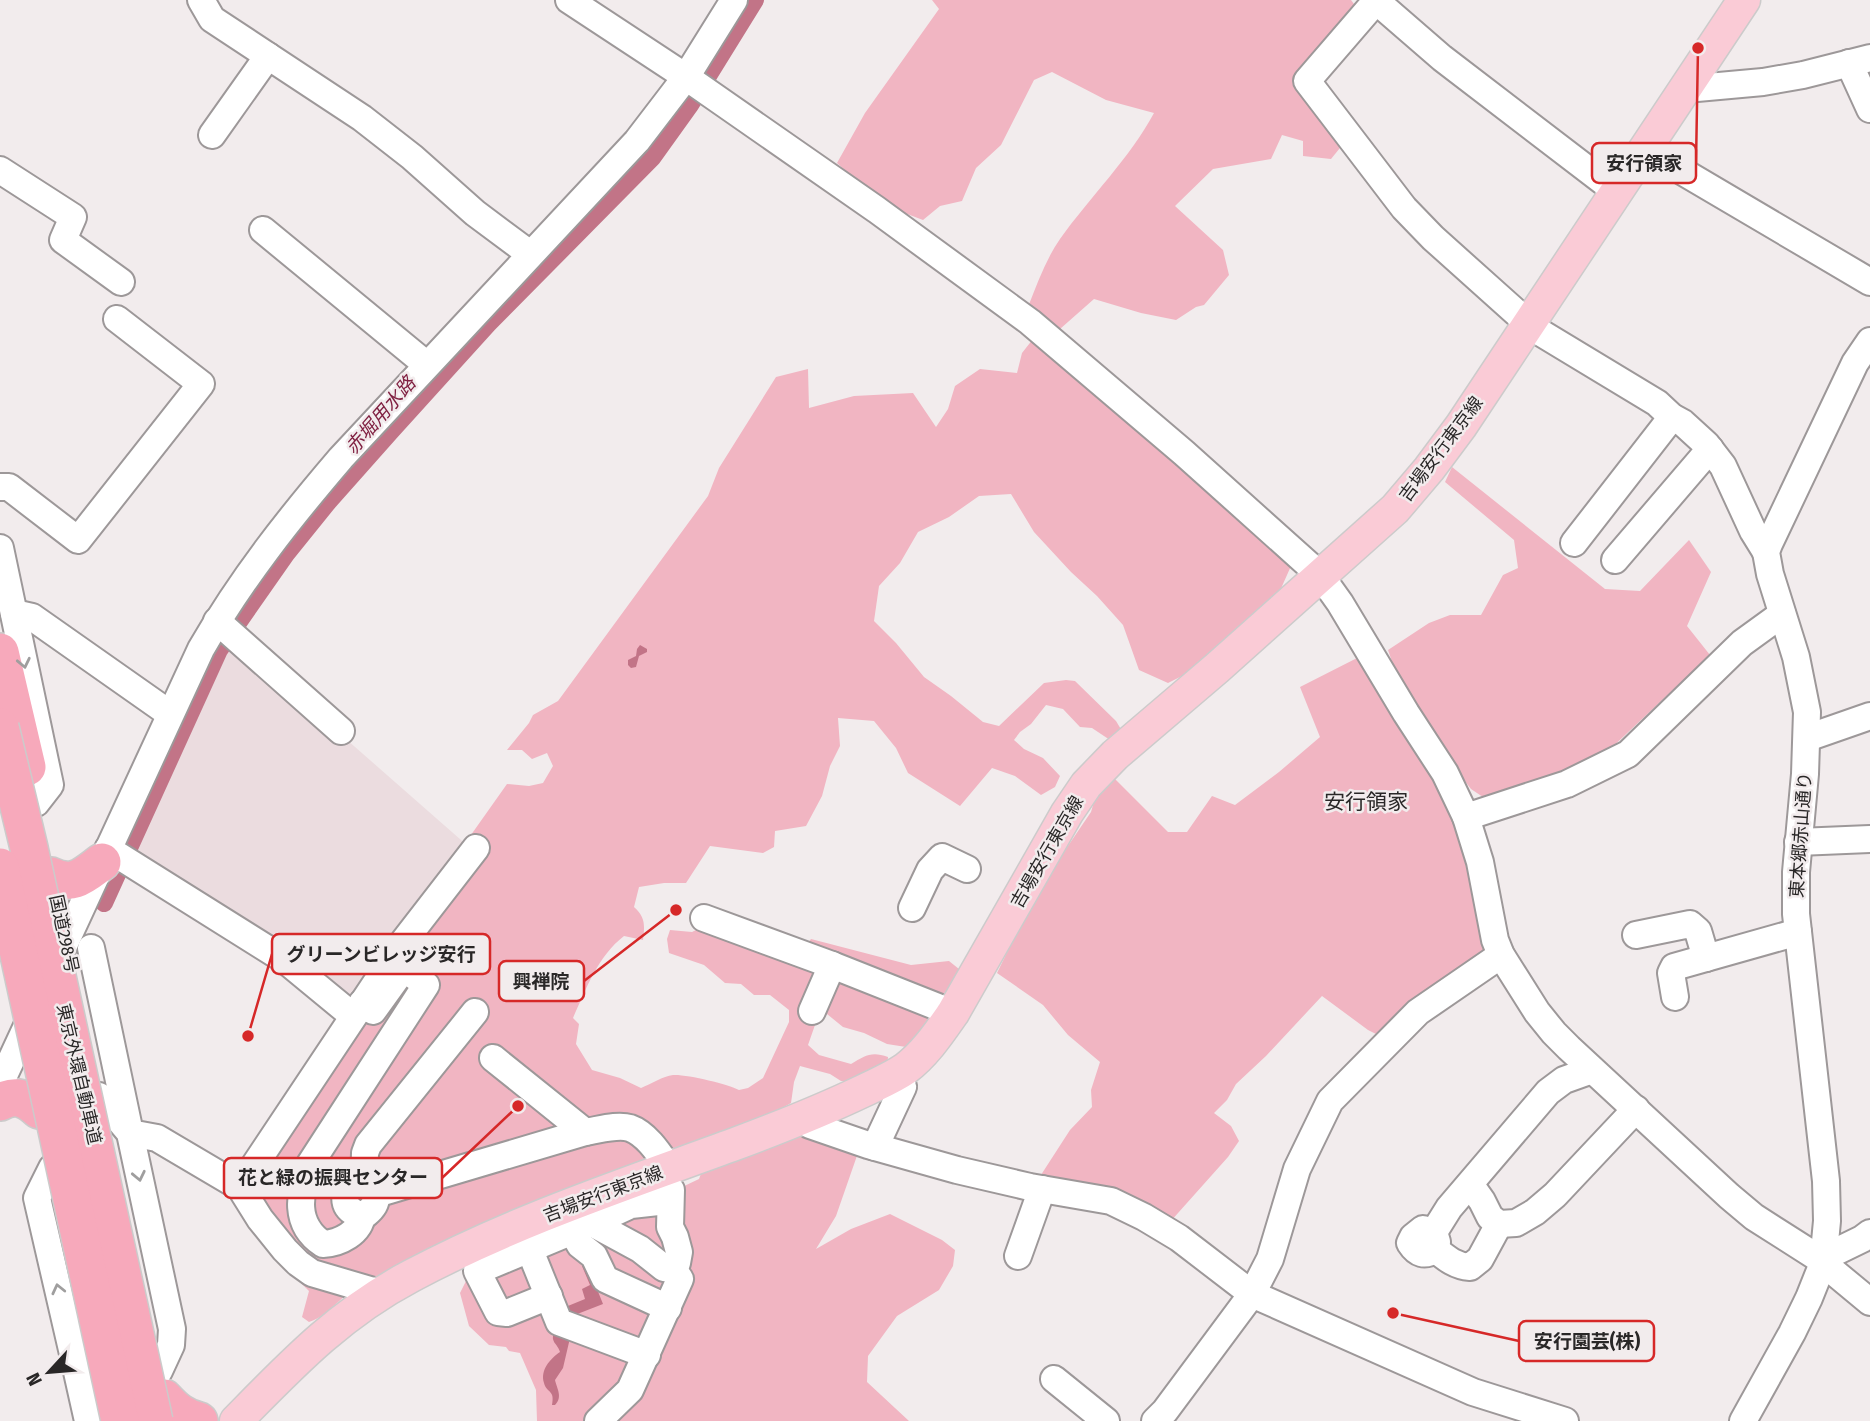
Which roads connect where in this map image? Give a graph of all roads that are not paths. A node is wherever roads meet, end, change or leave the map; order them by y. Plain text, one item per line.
1 (201, 0) edge
2 (569, 0) edge
3 (734, 0) edge
4 (1744, 0) edge
5 (1376, 1) edge
6 (268, 56) junction
7 (1860, 61) edge
8 (686, 77) junction
9 (1686, 89) junction
10 (1870, 109) edge
11 (212, 135) dead end
12 (1646, 150) junction
13 (0, 170) edge
14 (1616, 192) junction
15 (263, 230) dead end
16 (530, 254) junction
17 (121, 282) dead end
18 (1870, 282) edge
19 (117, 319) dead end
20 (1529, 325) junction
21 (1870, 341) edge
22 (427, 365) junction
23 (1672, 417) junction
24 (1710, 449) junction
25 (0, 486) edge
26 (1574, 543) dead end
27 (0, 548) edge
28 (1766, 552) junction
29 (1615, 560) dead end
30 (1320, 575) junction
31 (14, 613) junction
32 (1782, 614) junction
33 (217, 621) junction
34 (0, 652) edge
35 (170, 714) junction
36 (1870, 716) edge
37 (0, 727) edge
38 (341, 731) dead end
39 (1807, 738) junction
40 (36, 803) junction
41 (1466, 817) junction
42 (1870, 839) edge
43 (1798, 842) junction
44 (476, 848) dead end
45 (105, 856) junction
46 (0, 867) edge
47 (967, 869) dead end
48 (51, 876) junction
49 (912, 908) dead end
50 (704, 918) dead end
51 (1798, 932) junction
52 (1636, 935) dead end
53 (0, 937) edge
54 (78, 944) junction
55 (1501, 955) junction
56 (1706, 958) junction
57 (832, 965) junction
58 (1675, 997) dead end
59 (358, 1010) junction
60 (811, 1010) dead end
61 (475, 1012) dead end
62 (953, 1013) junction
63 (23, 1034) junction
64 (1569, 1048) junction
65 (492, 1058) dead end
66 (1592, 1070) junction
67 (894, 1075) junction
68 (1564, 1080) junction
69 (0, 1084) edge
70 (99, 1096) junction
71 (0, 1102) edge
72 (39, 1110) junction
73 (1636, 1110) junction
74 (803, 1119) junction
75 (585, 1132) junction
76 (130, 1133) junction
77 (875, 1147) junction
78 (1470, 1184) junction
79 (240, 1187) junction
80 (666, 1187) junction
81 (1042, 1189) junction
82 (367, 1197) junction
83 (1499, 1223) junction
84 (582, 1227) junction
85 (1870, 1233) edge
86 (529, 1248) junction
87 (1018, 1256) dead end
88 (1823, 1260) junction
89 (673, 1269) junction
90 (380, 1293) junction
91 (1252, 1293) junction
92 (548, 1296) junction
93 (1870, 1302) edge
94 (668, 1308) junction
95 (647, 1355) junction
96 (84, 1361) junction
97 (1054, 1379) dead end
98 (162, 1403) edge
99 (88, 1421) edge
100 (105, 1421) edge
101 (120, 1421) edge
102 (199, 1421) edge
103 (236, 1421) edge
104 (598, 1421) edge
105 (1106, 1421) edge
106 (1155, 1421) edge
107 (1565, 1421) edge
108 (1743, 1421) edge

1 - 6 street
2 - 8 street
3 - 8 street
4 - 9 main road, 吉場安行東京線
5 - 14 street
5 - 20 street, 東本郷赤山通り
6 - 11 street
6 - 16 street
7 - 9 street
7 - 10 street
8 - 16 street
8 - 30 street
9 - 12 main road, 吉場安行東京線
12 - 14 main road, 吉場安行東京線
12 - 18 street
13 - 17 street
14 - 20 main road, 吉場安行東京線
15 - 22 street
16 - 22 street
19 - 25 street
20 - 23 street, 東本郷赤山通り
20 - 30 main road, 吉場安行東京線
21 - 28 street
22 - 33 street
23 - 24 street, 東本郷赤山通り
23 - 26 street
24 - 28 street, 東本郷赤山通り
24 - 29 street
27 - 31 street
28 - 32 street, 東本郷赤山通り
30 - 41 street
30 - 62 main road, 吉場安行東京線
31 - 35 street
31 -> 40 street
32 - 39 street, 東本郷赤山通り
32 - 41 street
33 - 35 street
33 - 38 street
34 - 40 highway, 国道298号
35 - 45 street
36 - 39 street
37 - 98 highway, 東京外環自動車道, bridge
39 - 43 street, 東本郷赤山通り
40 - 48 highway, 国道298号
41 - 55 street
42 - 43 street
43 - 51 street, 東本郷赤山通り
44 - 59 street
45 - 48 highway
45 - 54 street
45 - 59 street
46 - 101 highway, 東京外環自動車道, bridge
47 - 49 street
48 - 54 highway, 国道298号
50 - 57 street
51 - 56 street
51 - 88 street, 東本郷赤山通り
52 - 56 street
53 - 63 highway
54 - 63 street
54 - 70 highway, 国道298号
54 - 76 street
55 - 64 street
55 - 91 street
56 - 58 street
57 - 60 street
57 - 62 street
59 - 79 street
59 - 82 street
61 - 82 street
62 - 67 main road, 吉場安行東京線
63 - 69 street
63 - 72 highway
64 - 66 street
64 - 68 street
65 - 75 street
66 - 68 street
66 - 73 street
67 - 74 main road, 吉場安行東京線
67 - 77 street
68 - 78 street
70 - 76 street
70 - 98 highway, 国道298号
71 - 72 highway
96 -> 72 highway
73 - 83 street
73 - 88 street
74 - 77 street
74 - 80 main road, 吉場安行東京線
75 - 80 street
75 - 82 street
76 - 79 street
76 -> 98 street
77 - 81 street
78 - 83 street
78 - 83 street
79 - 90 street
80 - 84 street
80 - 89 street
80 - 90 main road, 吉場安行東京線
81 - 87 street
81 - 91 street
84 - 86 street
84 - 89 street
84 - 94 street
85 - 88 street
86 - 92 street
86 - 92 street
88 - 93 street
88 - 108 street, 東本郷赤山通り
89 - 94 street
90 - 103 main road, 吉場安行東京線
91 - 106 street
91 - 107 street
92 - 95 street
94 - 95 street
95 - 104 street
96 - 99 street
96 - 100 highway
97 - 105 street
98 - 102 highway

